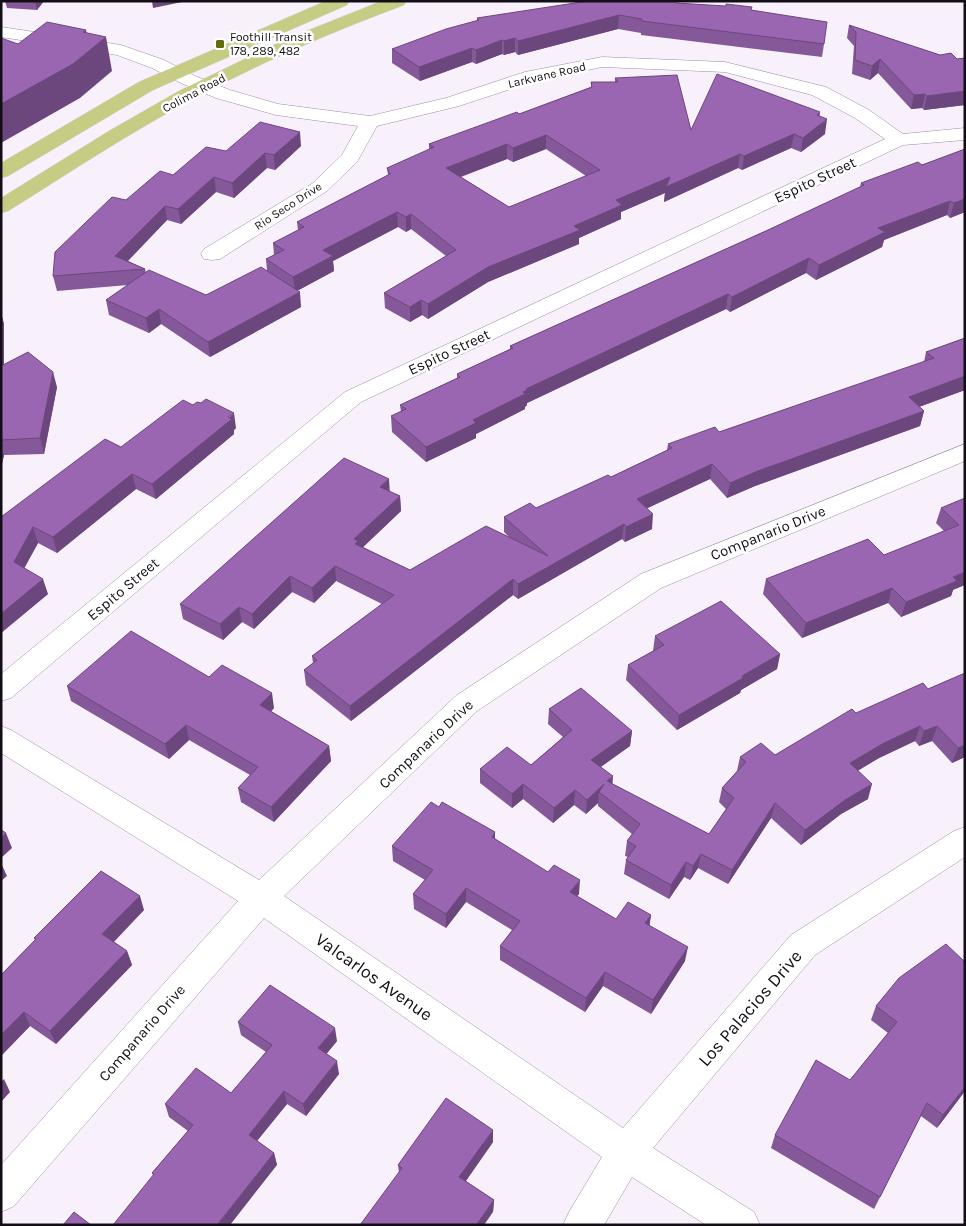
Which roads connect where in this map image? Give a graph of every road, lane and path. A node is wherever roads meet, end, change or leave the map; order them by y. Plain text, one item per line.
1 (341, 1) edge
2 (398, 1) edge
3 (1, 32) edge
4 (190, 80) junction
5 (370, 122) junction
6 (965, 134) edge
7 (899, 140) junction
8 (1, 172) edge
9 (1, 207) edge
10 (212, 254) dead end
11 (965, 452) edge
12 (1, 690) edge
13 (1, 738) edge
14 (965, 840) edge
15 (261, 898) junction
16 (626, 1152) junction
17 (1, 1193) edge
18 (582, 1225) edge
19 (740, 1225) edge

1 - 4 main road, Colima Road
2 - 4 main road, Colima Road
3 - 4 street, Larkvane Road
4 - 5 street, Larkvane Road
4 - 8 main road, Colima Road
4 - 9 main road, Colima Road
5 - 7 street, Larkvane Road
5 - 10 street, Rio Seco Drive
6 - 7 street, Espito Street
7 - 12 street, Espito Street
11 - 15 street, Companario Drive
13 - 15 street, Valcarlos Avenue
14 - 16 street, Los Palacios Drive
15 - 16 street, Valcarlos Avenue
15 - 17 street, Companario Drive
16 - 18 street, Los Palacios Drive
16 - 19 street, Valcarlos Avenue

